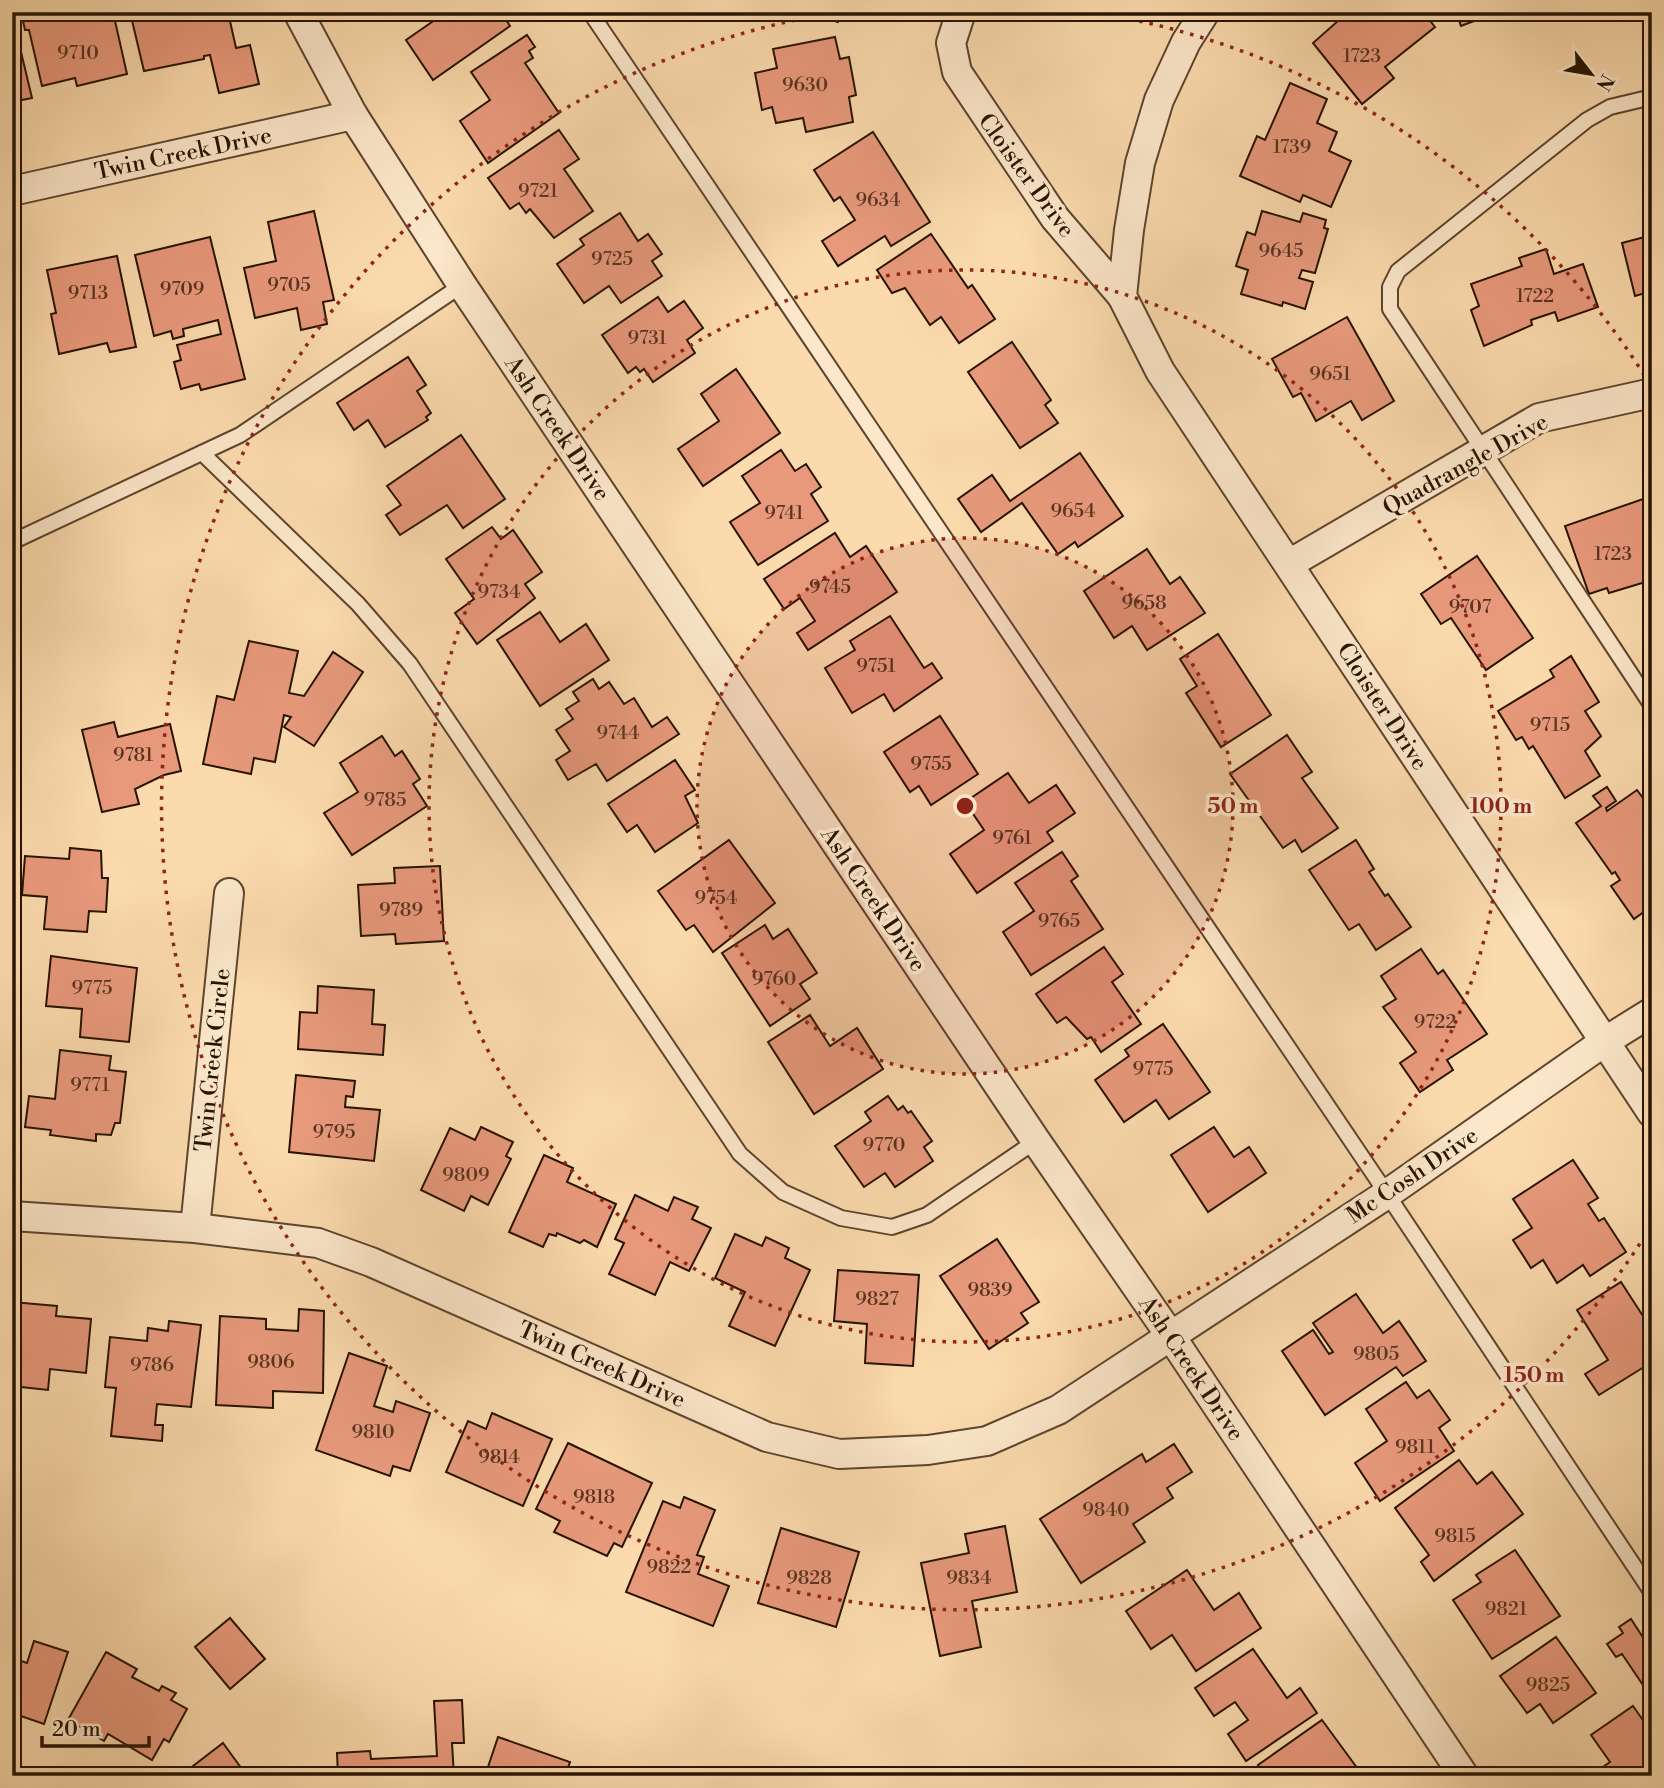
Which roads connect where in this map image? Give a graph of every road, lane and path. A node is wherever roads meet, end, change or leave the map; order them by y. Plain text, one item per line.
1 (298, 12) edge
2 (590, 12) edge
3 (961, 12) edge
4 (1205, 12) edge
5 (1652, 97) edge
6 (353, 115) junction
7 (12, 191) edge
8 (462, 285) junction
9 (1122, 296) junction
10 (1652, 393) edge
11 (1483, 451) junction
12 (202, 453) junction
13 (12, 548) edge
14 (1289, 564) junction
15 (1646, 687) edge
16 (1652, 706) edge
17 (229, 893) dead end
18 (1652, 1012) edge
19 (1604, 1042) junction
20 (1652, 1113) edge
21 (1037, 1141) junction
22 (1387, 1194) junction
23 (12, 1216) edge
24 (195, 1228) junction
25 (1170, 1335) junction
26 (1652, 1593) edge
27 (1464, 1776) edge

1 - 6 street, Ash Creek Drive
2 - 22 lane
3 - 9 street, Cloister Drive
4 - 9 street
5 - 11 lane
6 - 7 street, Twin Creek Drive
6 - 8 street, Ash Creek Drive
8 - 12 lane
8 - 21 street, Ash Creek Drive
9 - 14 street, Cloister Drive
10 - 11 street, Quadrangle Drive
11 - 14 street, Quadrangle Drive
11 - 15 lane
12 - 13 lane
12 - 21 lane
14 - 19 street, Cloister Drive
15 - 16 lane
17 - 24 street, Twin Creek Circle
18 - 19 street, Mc Cosh Drive
19 - 20 street, Cloister Drive
19 - 22 street, Mc Cosh Drive
21 - 25 street, Ash Creek Drive
22 - 25 street, Mc Cosh Drive
22 - 26 lane
23 - 24 street, Twin Creek Drive
24 - 25 street, Twin Creek Drive
25 - 27 street, Ash Creek Drive

